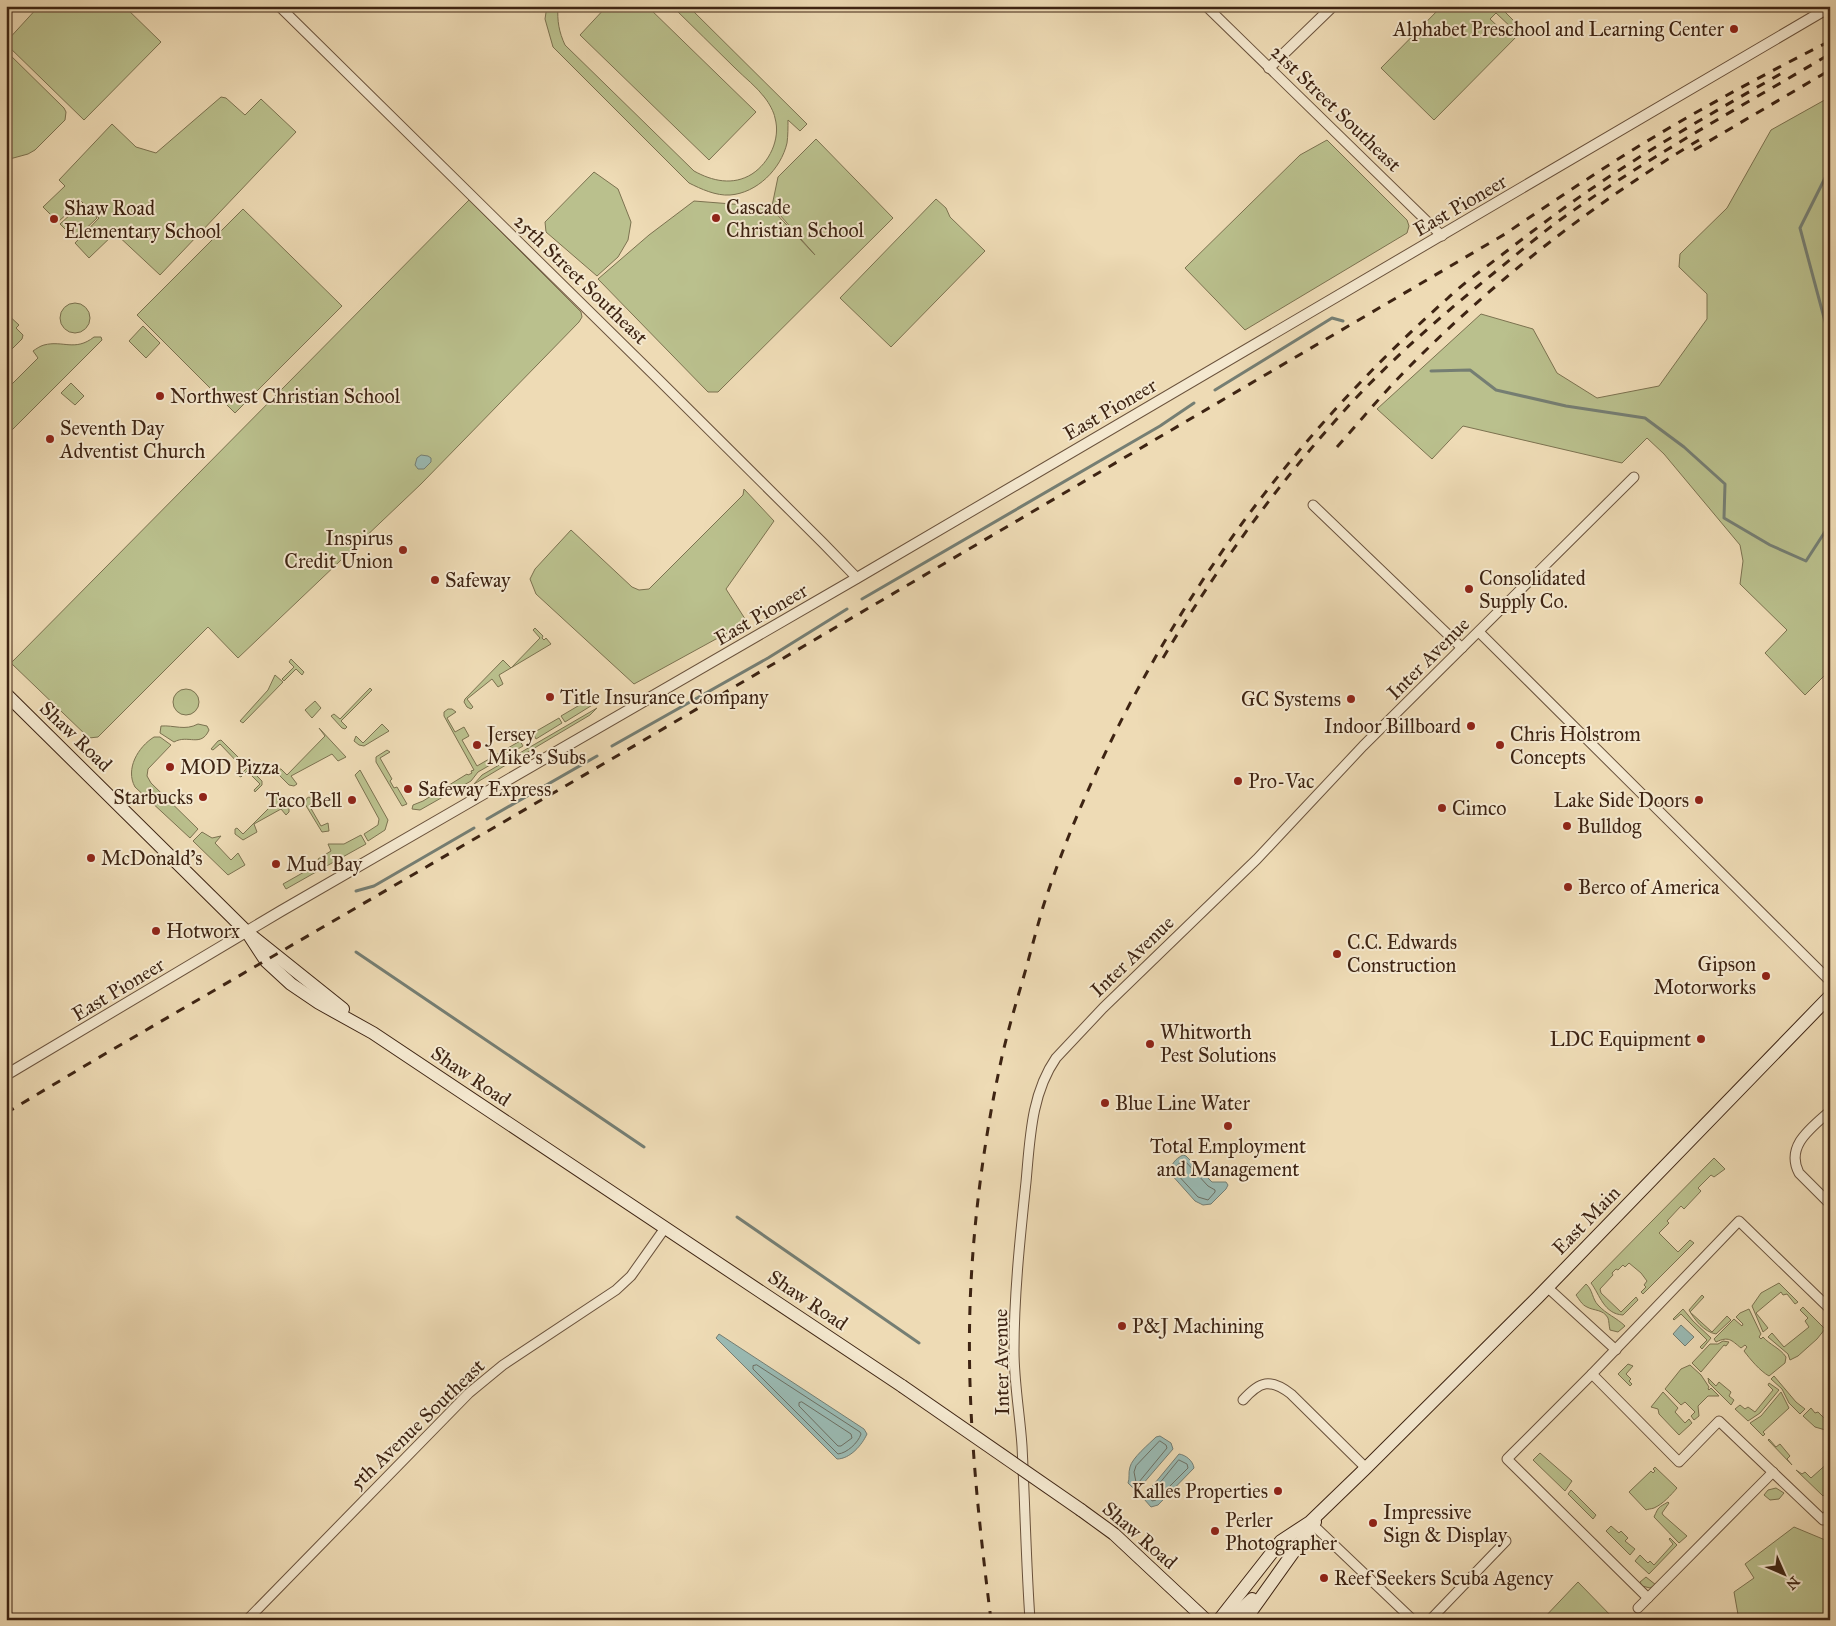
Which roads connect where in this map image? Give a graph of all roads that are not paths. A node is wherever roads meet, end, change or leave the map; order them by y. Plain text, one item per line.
1 (1206, 6) edge
2 (1333, 6) edge
3 (1830, 7) edge
4 (285, 8) edge
5 (1270, 68) junction
6 (1442, 236) junction
7 (1634, 477) dead end
8 (1313, 505) dead end
9 (857, 578) junction
10 (1479, 632) junction
11 (1462, 648) junction
12 (6, 694) edge
13 (247, 932) junction
14 (1830, 981) edge
15 (1830, 996) edge
16 (6, 1075) edge
17 (1830, 1111) edge
18 (1830, 1204) edge
19 (665, 1228) junction
20 (1547, 1287) junction
21 (1830, 1309) edge
22 (1616, 1350) junction
23 (1592, 1374) junction
24 (1243, 1400) dead end
25 (1366, 1468) junction
26 (1773, 1472) junction
27 (1830, 1513) edge
28 (1312, 1523) junction
29 (1506, 1541) dead end
30 (1285, 1565) junction
31 (1648, 1598) junction
32 (1638, 1608) dead end
33 (247, 1620) edge
34 (1030, 1620) edge
35 (1206, 1620) edge
36 (1219, 1620) edge
37 (1230, 1620) edge
38 (1245, 1620) edge
39 (1413, 1620) edge
40 (1430, 1620) edge

1 - 5 street, 21st Street Southeast
2 - 5 street
3 - 6 street, East Pioneer
4 - 9 street, 25th Street Southeast
5 - 6 street, 21st Street Southeast
6 - 9 street, East Pioneer
7 - 10 street, Inter Avenue
8 - 11 street
9 - 13 street, East Pioneer
10 - 11 street, Inter Avenue
10 - 14 street
11 - 34 street, Inter Avenue
12 - 13 main road, Shaw Road
13 - 16 street, East Pioneer
13 - 19 main road, Shaw Road
15 - 20 main road, East Main
17 - 18 street
19 - 33 street, 5th Avenue Southeast
19 - 35 main road, Shaw Road, bridge
20 - 22 street
20 - 25 main road, East Main
21 - 22 street
22 - 23 street
23 - 26 street
23 - 31 street
24 - 25 street
25 - 28 main road, East Main
26 - 27 street
26 - 31 street
28 - 30 main road, East Main
28 - 36 main road, East Main
28 - 39 street
29 - 40 street
30 - 37 main road, East Main
30 - 38 main road, East Main
31 - 32 street

